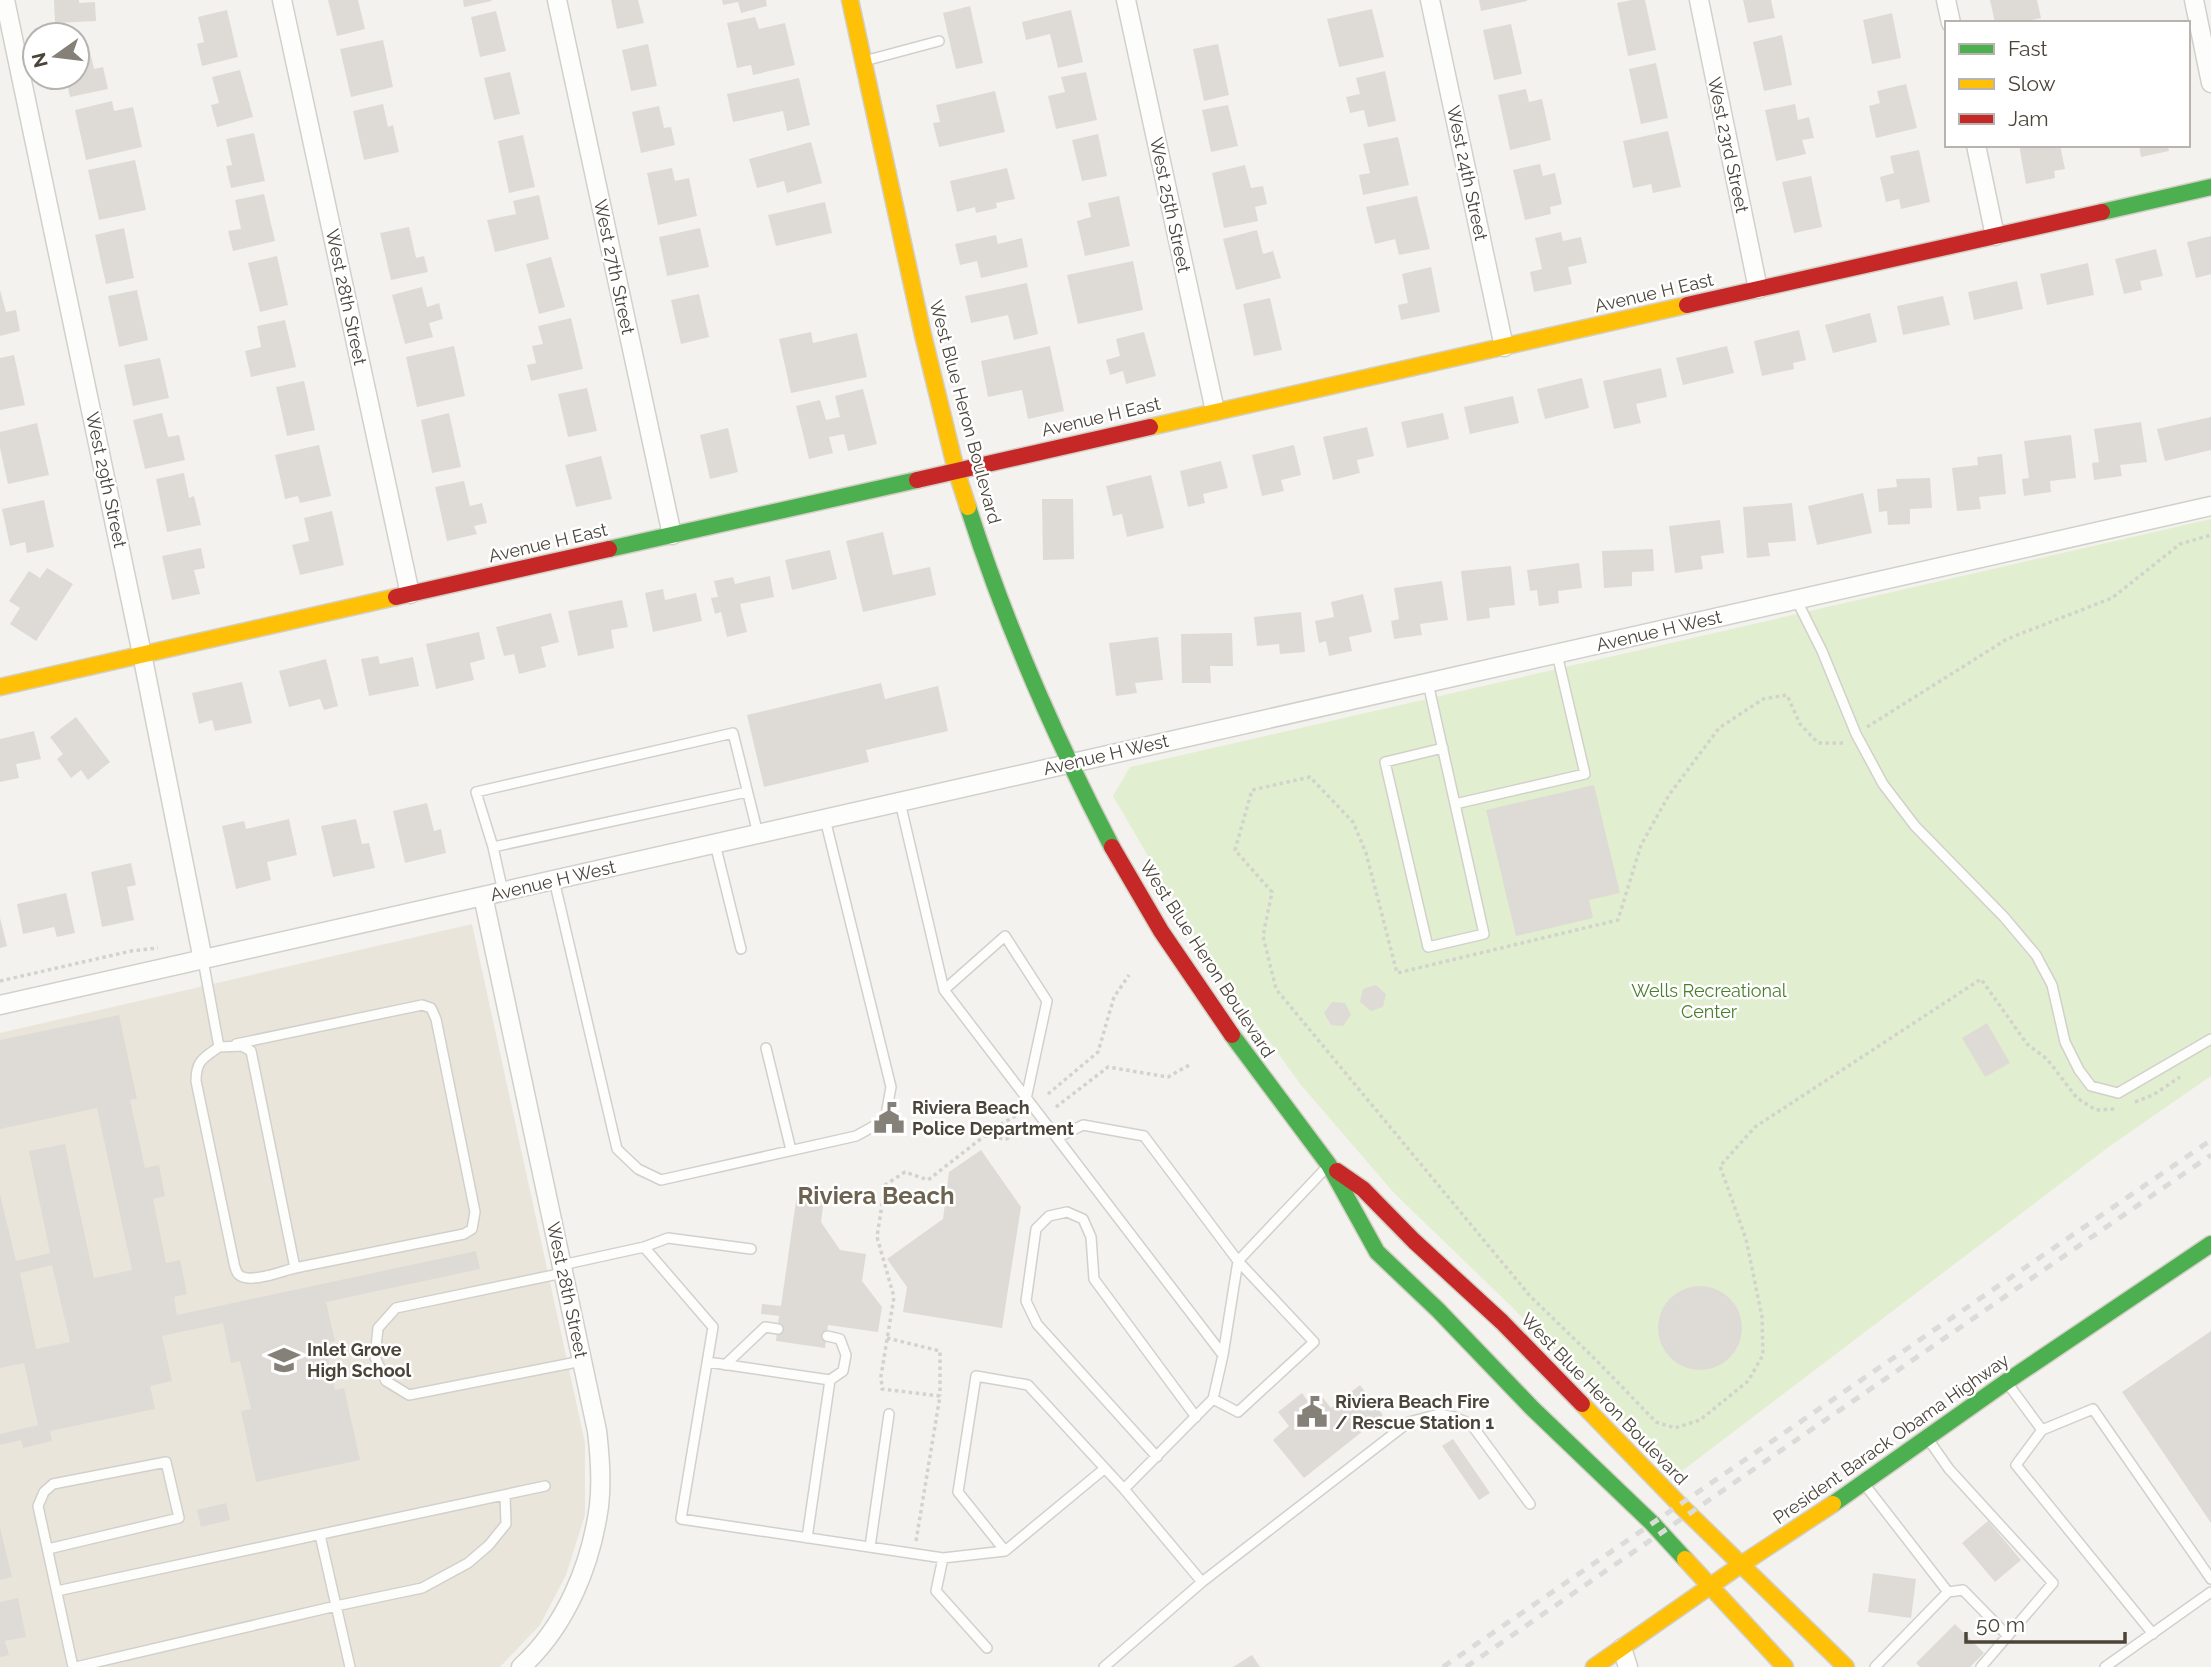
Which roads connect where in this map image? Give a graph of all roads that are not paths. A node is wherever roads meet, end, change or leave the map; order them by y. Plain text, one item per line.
1 (5, 0) edge
2 (282, 0) edge
3 (556, 0) edge
4 (850, 0) edge
5 (1126, 0) edge
6 (1430, 0) edge
7 (1699, 0) edge
8 (1947, 0) edge
9 (2194, 0) edge
10 (1951, 21) edge
11 (939, 41) dead end
12 (863, 61) junction
13 (2211, 83) edge
14 (1976, 147) edge
15 (2211, 187) edge
16 (1995, 236) junction
17 (1758, 289) junction
18 (1504, 346) junction
19 (1215, 411) junction
20 (956, 470) junction
21 (2211, 506) edge
22 (671, 535) junction
23 (410, 594) junction
24 (1796, 599) junction
25 (142, 654) junction
26 (1557, 654) junction
27 (1428, 681) junction
28 (0, 687) edge
29 (1443, 748) junction
30 (1069, 764) junction
31 (747, 792) junction
32 (900, 802) junction
33 (1455, 804) junction
34 (825, 819) junction
35 (758, 834) junction
36 (715, 844) junction
37 (493, 847) junction
38 (554, 880) junction
39 (503, 892) junction
40 (483, 897) junction
41 (741, 949) dead end
42 (203, 960) junction
43 (944, 990) junction
44 (0, 1005) edge
45 (2211, 1039) edge
46 (223, 1046) junction
47 (766, 1048) dead end
48 (1026, 1099) junction
49 (1057, 1138) junction
50 (791, 1150) junction
51 (1329, 1165) junction
52 (2211, 1244) edge
53 (644, 1247) junction
54 (751, 1249) dead end
55 (1238, 1261) junction
56 (295, 1268) junction
57 (562, 1269) junction
58 (778, 1329) dead end
59 (827, 1336) dead end
60 (1223, 1355) junction
61 (582, 1361) junction
62 (708, 1362) junction
63 (725, 1365) junction
64 (830, 1380) junction
65 (2006, 1382) junction
66 (1213, 1399) junction
67 (889, 1414) dead end
68 (1196, 1417) junction
69 (2042, 1430) junction
70 (1927, 1438) junction
71 (1157, 1457) junction
72 (1104, 1469) junction
73 (1864, 1484) junction
74 (545, 1486) dead end
75 (1124, 1489) junction
76 (505, 1495) junction
77 (1530, 1504) dead end
78 (320, 1535) junction
79 (807, 1538) junction
80 (870, 1547) junction
81 (48, 1549) junction
82 (1004, 1551) junction
83 (943, 1558) junction
84 (1742, 1564) junction
85 (2211, 1578) edge
86 (1202, 1582) junction
87 (1710, 1588) junction
88 (57, 1591) junction
89 (1948, 1592) junction
90 (2211, 1592) edge
91 (337, 1606) junction
92 (2153, 1634) junction
93 (2008, 1636) junction
94 (986, 1648) dead end
95 (1622, 1648) junction
96 (74, 1667) edge
97 (350, 1667) edge
98 (522, 1667) edge
99 (1104, 1667) edge
100 (1594, 1667) edge
101 (1628, 1667) edge
102 (1785, 1667) edge
103 (1846, 1667) edge
104 (1875, 1667) edge
105 (1980, 1667) edge
106 (2105, 1667) edge

1 - 25 street, West 29th Street
2 - 23 street, West 28th Street
3 - 22 street, West 27th Street
4 - 12 main road, West Blue Heron Boulevard
5 - 19 street, West 25th Street
6 - 18 street, West 24th Street
7 - 17 street, West 23rd Street
8 - 10 street
9 - 13 street
11 - 12 lane
12 - 20 main road, West Blue Heron Boulevard
14 - 16 street
15 - 16 main road, Avenue H East
16 - 17 main road, Avenue H East
17 - 18 main road, Avenue H East
18 - 19 main road, Avenue H East
19 - 20 main road, Avenue H East
20 - 22 main road, Avenue H East
20 - 30 main road, West Blue Heron Boulevard
21 - 24 street, Avenue H West
22 - 23 main road, Avenue H East
23 - 25 main road, Avenue H East
24 - 26 street, Avenue H West
24 - 45 lane
25 - 28 main road, Avenue H East
25 - 42 street, West 29th Street
26 - 27 street, Avenue H West
26 - 33 lane
27 - 29 lane
27 - 30 street, Avenue H West
29 - 33 lane
29 - 33 lane
30 - 32 street, Avenue H West
30 - 51 main road, West Blue Heron Boulevard
31 - 35 lane
31 - 37 lane
31 - 37 lane
32 - 34 street, Avenue H West
32 - 43 lane
34 - 35 street, Avenue H West
34 - 50 lane
35 - 36 street, Avenue H West
36 - 38 street, Avenue H West
36 - 41 lane
37 - 39 lane
38 - 39 street, Avenue H West
38 - 50 lane
39 - 40 street, Avenue H West
40 - 42 street, Avenue H West
40 - 57 street, West 28th Street
42 - 44 street, Avenue H West
42 - 46 lane
43 - 48 lane
43 - 48 lane
46 - 56 lane
46 - 56 lane
46 - 56 lane
47 - 50 lane
48 - 49 lane
49 - 55 lane
49 - 60 lane
51 - 55 lane
51 - 84 main road, West Blue Heron Boulevard
51 - 87 main road, West Blue Heron Boulevard
52 - 65 main road, President Barack Obama Highway
53 - 54 lane
53 - 57 lane
53 - 62 lane
55 - 60 lane
55 - 66 lane
57 - 61 street, West 28th Street
57 - 61 lane
58 - 63 lane
59 - 64 lane
60 - 66 lane
61 - 98 street, West 28th Street
62 - 63 lane
62 - 79 lane
63 - 64 lane
64 - 79 lane
65 - 69 lane
65 - 70 main road, President Barack Obama Highway
66 - 68 lane
67 - 80 lane
68 - 71 lane
68 - 71 lane
69 - 85 lane
69 - 92 lane
70 - 73 main road, President Barack Obama Highway
70 - 93 lane
71 - 75 lane
72 - 75 lane
72 - 82 lane
72 - 82 lane
73 - 84 main road, President Barack Obama Highway
73 - 89 lane
74 - 76 lane
75 - 86 lane
76 - 78 lane
76 - 91 lane
77 - 86 lane
78 - 88 lane
78 - 91 lane
79 - 80 lane
80 - 83 lane
81 - 81 lane
81 - 88 lane
82 - 83 lane
83 - 94 lane
84 - 87 main road, President Barack Obama Highway
84 - 103 main road, West Blue Heron Boulevard
86 - 99 lane
87 - 95 main road, President Barack Obama Highway
87 - 102 main road, West Blue Heron Boulevard
88 - 96 lane
89 - 93 lane
89 - 104 lane
90 - 92 lane
91 - 96 lane
91 - 97 lane
92 - 106 lane
93 - 105 lane
95 - 100 main road, President Barack Obama Highway
95 - 101 street

